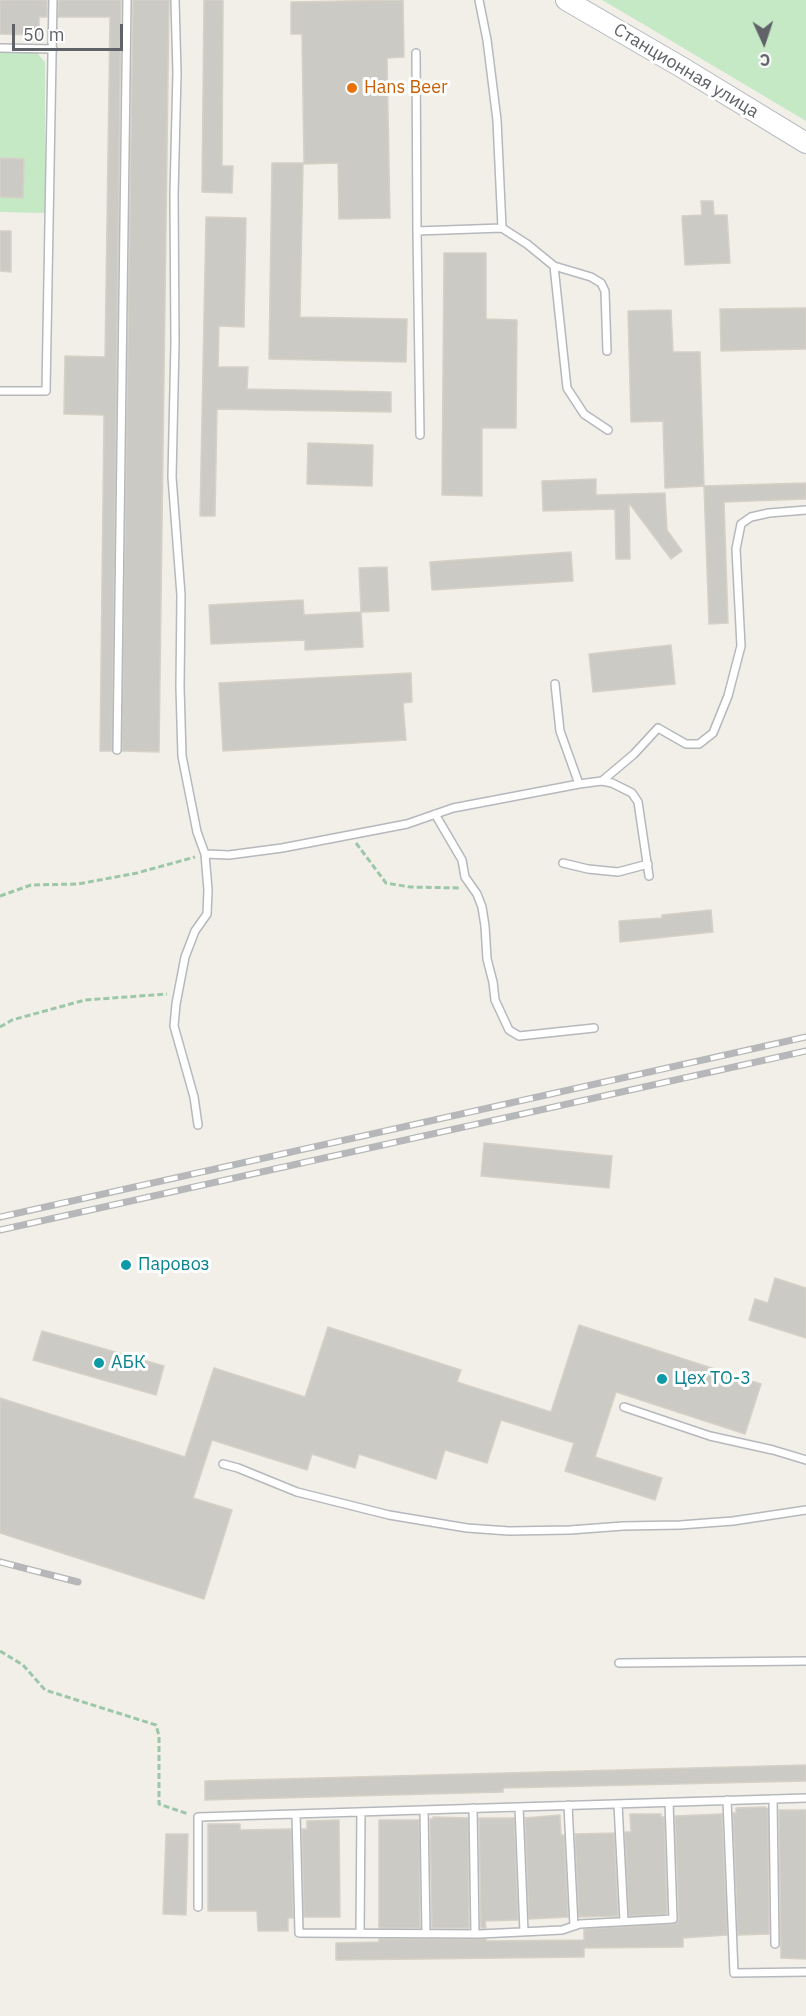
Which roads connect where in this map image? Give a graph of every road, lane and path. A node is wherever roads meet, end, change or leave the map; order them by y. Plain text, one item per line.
1 (53, 0) edge
2 (127, 0) edge
3 (175, 0) edge
4 (480, 0) edge
5 (566, 0) edge
6 (0, 48) edge
7 (53, 49) junction
8 (416, 53) dead end
9 (806, 143) edge
10 (502, 228) junction
11 (417, 231) junction
12 (554, 266) junction
13 (607, 351) dead end
14 (0, 391) edge
15 (608, 430) dead end
16 (420, 435) dead end
17 (806, 510) edge
18 (555, 684) dead end
19 (117, 750) dead end
20 (602, 781) junction
21 (579, 784) junction
22 (435, 814) junction
23 (349, 835) junction
24 (205, 854) junction
25 (563, 863) dead end
26 (648, 864) junction
27 (649, 876) dead end
28 (471, 886) junction
29 (0, 896) edge
30 (178, 994) junction
31 (0, 1027) edge
32 (594, 1028) dead end
33 (198, 1125) dead end
34 (624, 1407) dead end
35 (806, 1460) edge
36 (224, 1464) dead end
37 (806, 1510) edge
38 (0, 1652) edge
39 (806, 1661) edge
40 (619, 1663) dead end
41 (806, 1798) edge
42 (773, 1799) junction
43 (727, 1800) junction
44 (669, 1802) junction
45 (618, 1804) junction
46 (568, 1805) junction
47 (519, 1807) junction
48 (473, 1808) junction
49 (424, 1810) junction
50 (361, 1812) junction
51 (296, 1814) junction
52 (198, 1817) junction
53 (198, 1906) dead end
54 (624, 1921) junction
55 (574, 1926) junction
56 (524, 1932) junction
57 (360, 1934) junction
58 (426, 1934) junction
59 (475, 1934) junction
60 (775, 1944) dead end
61 (806, 1972) edge

1 - 7 lane
2 - 19 lane
3 - 24 lane
4 - 10 lane
5 - 9 main road, Станционная улица
6 - 7 lane
7 - 14 lane
8 - 11 lane
10 - 11 lane
10 - 12 lane
11 - 16 lane
12 - 13 lane
12 - 15 lane
17 - 20 lane
18 - 21 lane
20 - 21 lane
20 - 26 lane
21 - 22 lane
22 - 23 lane
22 - 28 lane
23 - 24 lane
23 - 28 path
24 - 29 path
24 - 30 lane
25 - 26 lane
26 - 27 lane
28 - 32 lane
30 - 31 path
30 - 33 lane
34 - 35 lane
36 - 37 lane
38 - 52 path
39 - 40 lane
41 - 42 lane
42 - 43 lane
42 - 60 lane
43 - 44 lane
43 - 61 lane
44 - 45 lane
44 - 54 lane
45 - 46 lane
45 - 54 lane
46 - 47 lane
46 - 55 lane
47 - 48 lane
47 - 56 lane
48 - 49 lane
48 - 59 lane
49 - 50 lane
49 - 58 lane
50 - 51 lane
50 - 57 lane
51 - 52 lane
51 - 57 lane
52 - 53 lane
54 - 55 lane
55 - 56 lane
56 - 59 lane
57 - 58 lane
58 - 59 lane

